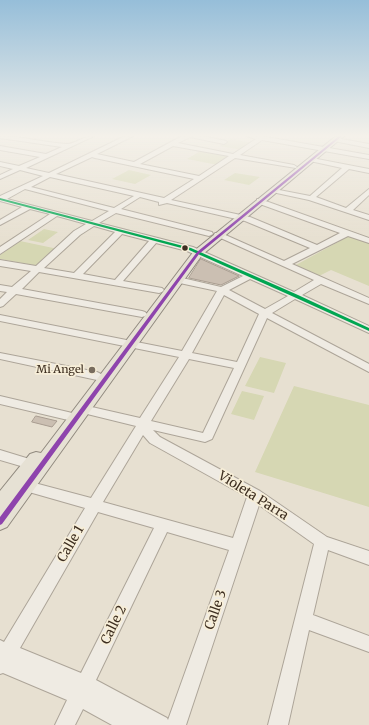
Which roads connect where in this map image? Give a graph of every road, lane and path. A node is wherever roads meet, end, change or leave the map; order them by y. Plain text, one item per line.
1 (15, 170) edge
2 (27, 170) edge
3 (61, 170) edge
4 (62, 170) edge
5 (162, 170) edge
6 (213, 170) edge
7 (291, 170) edge
8 (300, 170) edge
9 (344, 170) edge
10 (50, 175) junction
11 (0, 177) edge
12 (200, 178) junction
13 (24, 187) junction
14 (274, 191) junction
15 (367, 195) edge
16 (137, 197) junction
17 (311, 198) junction
18 (0, 199) edge
19 (260, 201) junction
20 (163, 202) junction
21 (28, 207) junction
22 (114, 210) junction
23 (348, 210) junction
24 (56, 214) junction
25 (233, 218) junction
26 (369, 218) edge
27 (0, 223) edge
28 (92, 224) junction
29 (120, 231) junction
30 (347, 233) junction
31 (214, 235) junction
32 (154, 240) junction
33 (369, 241) edge
34 (317, 248) junction
35 (0, 251) edge
36 (194, 251) junction
37 (0, 263) edge
38 (285, 264) junction
39 (37, 269) junction
40 (76, 276) junction
41 (249, 276) junction
42 (178, 280) junction
43 (321, 280) junction
44 (117, 283) junction
45 (0, 288) edge
46 (14, 290) junction
47 (159, 290) junction
48 (222, 290) junction
49 (369, 290) edge
50 (296, 296) junction
51 (359, 297) junction
52 (369, 301) edge
53 (0, 304) edge
54 (142, 314) junction
55 (264, 314) junction
56 (0, 318) edge
57 (369, 330) edge
58 (127, 342) junction
59 (186, 354) junction
60 (0, 356) edge
61 (241, 366) junction
62 (369, 369) edge
63 (97, 376) junction
64 (0, 400) edge
65 (82, 409) junction
66 (68, 416) junction
67 (144, 424) junction
68 (0, 455) edge
69 (31, 464) junction
70 (27, 486) junction
71 (255, 495) junction
72 (0, 504) edge
73 (94, 504) junction
74 (0, 522) edge
75 (163, 524) junction
76 (322, 542) junction
77 (238, 546) junction
78 (369, 558) edge
79 (304, 620) junction
80 (369, 644) edge
81 (2, 658) edge
82 (82, 690) junction
83 (65, 725) edge
84 (130, 725) edge
85 (160, 725) edge
86 (176, 725) edge
87 (278, 725) edge

1 - 11 street
2 - 10 street
3 - 10 street
4 - 10 street
5 - 12 street
6 - 12 street
7 - 25 main road
8 - 14 main road
9 - 17 street
10 - 13 street
10 - 16 street
10 - 20 street
12 - 20 street
13 - 18 street
13 - 22 street
14 - 17 street
14 - 19 main road
15 - 23 street
16 - 20 street
16 - 22 street
17 - 23 street
18 - 21 street
19 - 25 main road
19 - 30 street
20 - 25 street
21 - 24 street
21 - 27 street
22 - 28 street
22 - 31 street
23 - 26 street
24 - 28 street
24 - 35 street
25 - 31 main road
25 - 34 street
28 - 29 street
28 - 39 street
29 - 32 street
29 - 40 street
30 - 33 street
30 - 34 street
31 - 36 main road
31 - 38 street
32 - 36 street
32 - 44 street
34 - 38 street
36 - 41 street
36 - 42 main road
36 - 47 main road
37 - 39 street
38 - 43 street
39 - 40 street
39 - 46 street
40 - 44 street
41 - 48 street
41 - 50 street
42 - 48 street
42 - 58 main road
43 - 50 street
43 - 51 street
44 - 47 street
45 - 46 street
46 - 53 street
46 - 54 street
47 - 54 main road
48 - 55 street
48 - 59 street, Calle 1
49 - 51 street
50 - 55 street
50 - 57 street
51 - 52 street
54 - 58 main road
55 - 61 street
55 - 62 street
56 - 58 street
58 - 59 street
58 - 63 main road
58 - 65 main road
59 - 61 street
59 - 67 street, Calle 1
60 - 63 street
61 - 67 street
63 - 66 main road
64 - 66 street
65 - 67 street
65 - 70 main road
66 - 69 main road
67 - 71 street, Violeta Parra
67 - 73 street, Calle 1
68 - 69 street
69 - 72 main road
70 - 73 street
70 - 74 main road
71 - 76 street, Violeta Parra
71 - 77 street, Calle 3
73 - 75 street
73 - 81 street, Calle 1
75 - 77 street
75 - 82 street, Calle 2
76 - 78 street, Violeta Parra
76 - 79 street
77 - 86 street, Calle 3
79 - 80 street
79 - 87 street
81 - 82 street
82 - 83 street, Calle 2
82 - 84 street
82 - 85 street

